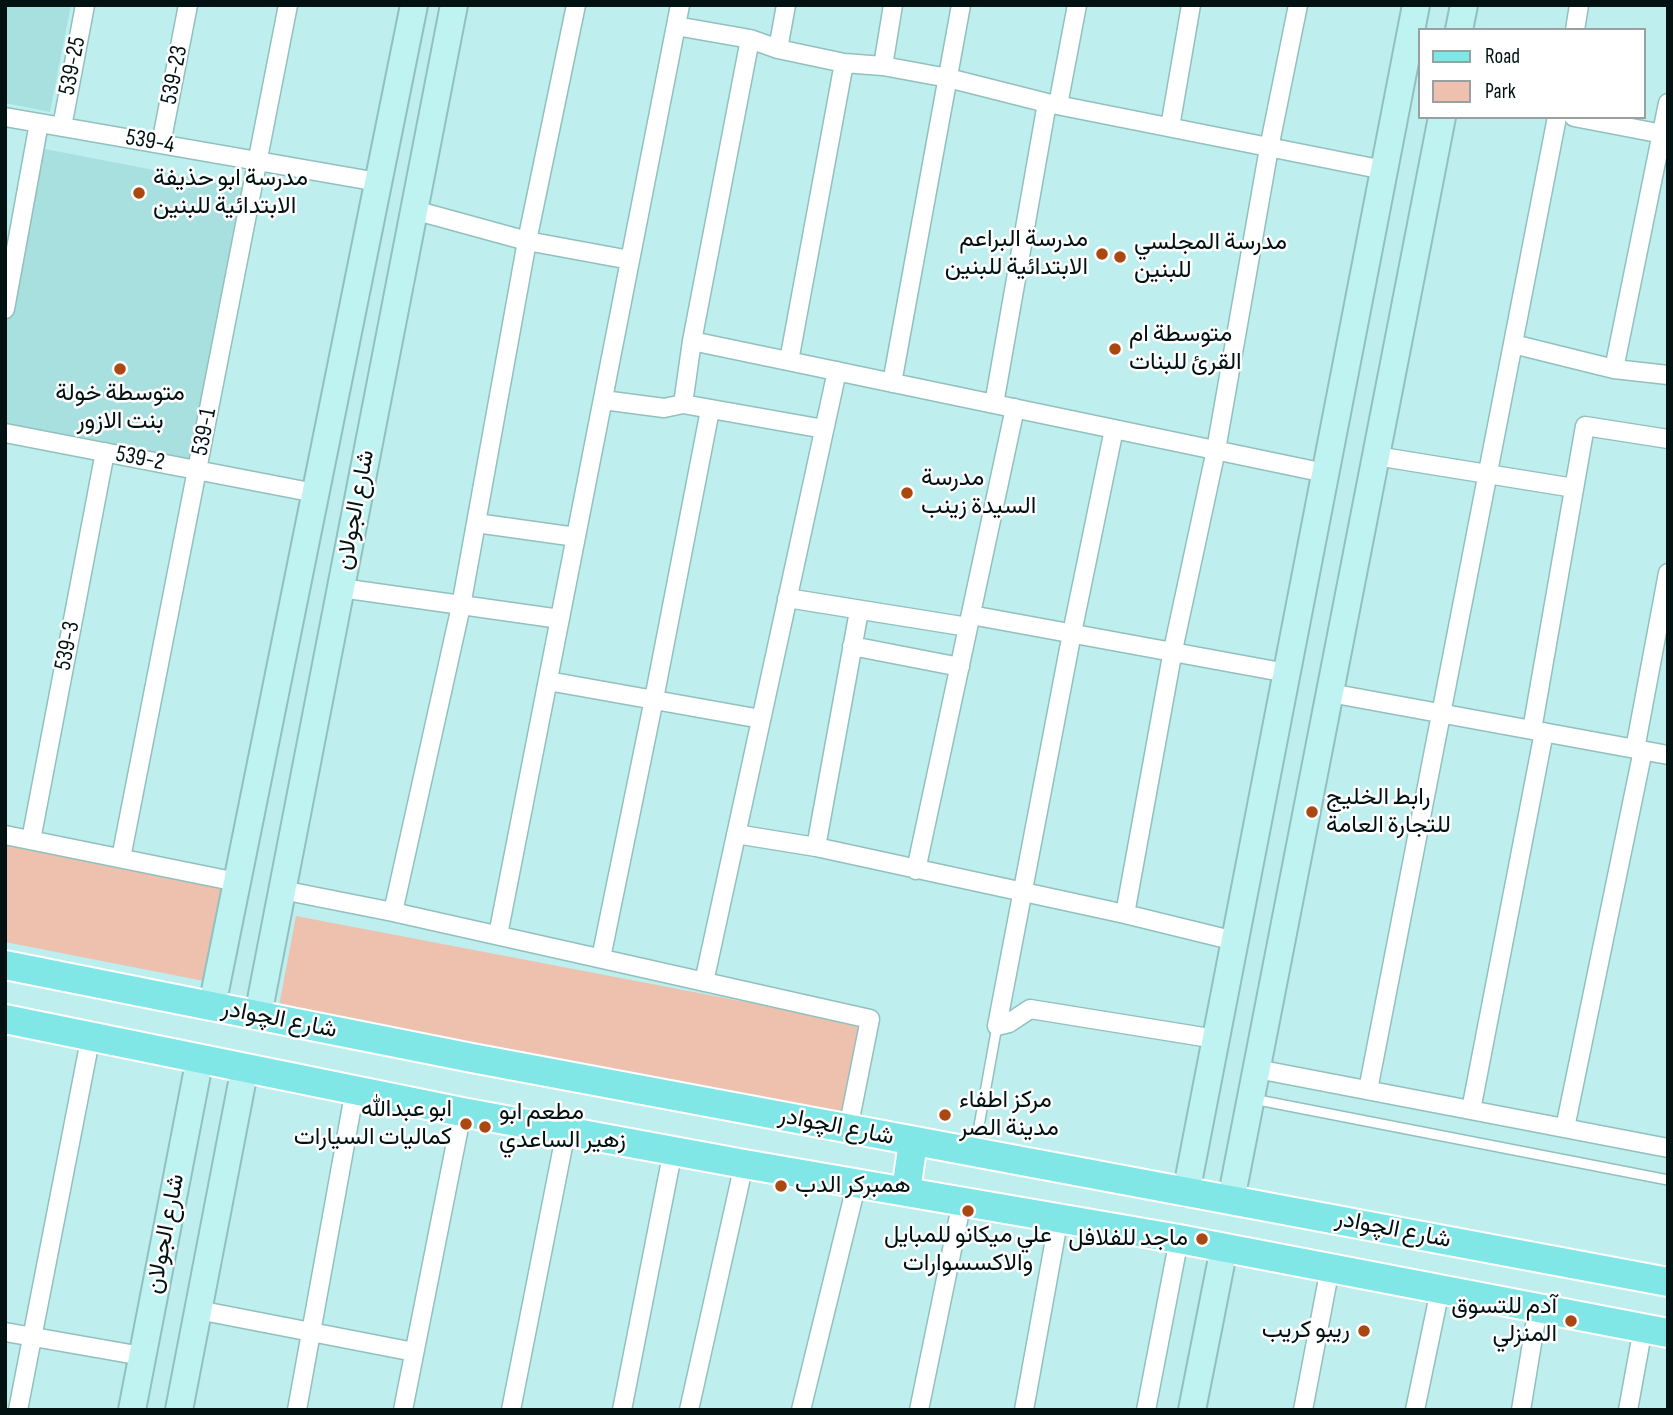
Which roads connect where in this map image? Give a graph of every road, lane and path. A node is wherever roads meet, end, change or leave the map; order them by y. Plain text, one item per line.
1 (85, 5) edge
2 (188, 5) edge
3 (288, 5) edge
4 (414, 5) edge
5 (454, 5) edge
6 (576, 5) edge
7 (680, 5) edge
8 (786, 5) edge
9 (893, 5) edge
10 (961, 5) edge
11 (1077, 5) edge
12 (1191, 5) edge
13 (1298, 5) edge
14 (1416, 5) edge
15 (1464, 5) edge
16 (1579, 5) edge
17 (676, 26) junction
18 (1459, 28) edge
19 (1574, 28) edge
20 (750, 39) junction
21 (778, 49) junction
22 (844, 63) junction
23 (883, 66) junction
24 (948, 78) junction
25 (1668, 103) edge
26 (1052, 104) junction
27 (5, 117) edge
28 (1442, 119) edge
29 (1558, 119) edge
30 (1585, 119) edge
31 (39, 123) junction
32 (62, 127) junction
33 (1170, 127) junction
34 (1665, 134) edge
35 (161, 144) junction
36 (1269, 148) junction
37 (258, 161) junction
38 (1384, 170) junction
39 (378, 182) junction
40 (414, 210) junction
41 (527, 240) junction
42 (365, 244) junction
43 (405, 254) junction
44 (630, 260) junction
45 (5, 309) edge
46 (692, 341) junction
47 (1513, 344) junction
48 (789, 361) junction
49 (1614, 369) junction
50 (837, 372) junction
51 (1668, 375) edge
52 (892, 383) junction
53 (603, 400) junction
54 (683, 404) junction
55 (994, 404) junction
56 (1015, 408) junction
57 (710, 410) junction
58 (824, 429) junction
59 (1114, 429) junction
60 (5, 433) edge
61 (1668, 439) edge
62 (1216, 450) junction
63 (105, 452) junction
64 (1376, 456) junction
65 (197, 470) junction
66 (1325, 473) junction
67 (1488, 475) junction
68 (1574, 488) junction
69 (315, 493) junction
70 (476, 523) junction
71 (1314, 535) junction
72 (576, 537) junction
73 (1359, 545) junction
74 (1668, 573) edge
75 (341, 588) junction
76 (787, 598) junction
77 (461, 606) junction
78 (859, 611) junction
79 (560, 619) junction
80 (970, 621) junction
81 (1072, 633) junction
82 (852, 646) junction
83 (1173, 650) junction
84 (960, 667) junction
85 (1287, 673) junction
86 (548, 681) junction
87 (1330, 693) junction
88 (654, 699) junction
89 (1441, 713) junction
90 (761, 719) junction
91 (1538, 731) junction
92 (1639, 750) junction
93 (1668, 755) edge
94 (736, 834) junction
95 (5, 835) edge
96 (31, 840) junction
97 (816, 847) junction
98 (121, 858) junction
99 (916, 870) junction
100 (237, 882) junction
101 (282, 890) junction
102 (1022, 893) junction
103 (393, 912) junction
104 (1125, 914) junction
105 (498, 935) junction
106 (1235, 941) junction
107 (601, 958) junction
108 (5, 965) edge
109 (704, 982) junction
110 (212, 1006) junction
111 (258, 1015) junction
112 (5, 1019) edge
113 (997, 1026) junction
114 (91, 1035) junction
115 (1216, 1039) junction
116 (200, 1058) junction
117 (245, 1067) junction
118 (1256, 1069) junction
119 (355, 1089) junction
120 (1368, 1090) junction
121 (1251, 1098) junction
122 (1471, 1110) junction
123 (462, 1112) junction
124 (1565, 1128) junction
125 (849, 1129) junction
126 (566, 1131) junction
127 (913, 1142) junction
128 (1667, 1143) edge
129 (673, 1150) junction
130 (974, 1153) junction
131 (744, 1164) junction
132 (1668, 1180) edge
133 (857, 1182) junction
134 (906, 1191) junction
135 (1186, 1194) junction
136 (1231, 1200) junction
137 (962, 1201) junction
138 (1059, 1217) junction
139 (1179, 1239) junction
140 (1224, 1248) junction
141 (1330, 1268) junction
142 (1668, 1282) edge
143 (1440, 1290) junction
144 (1538, 1307) junction
145 (198, 1310) junction
146 (1656, 1330) edge
147 (5, 1332) edge
148 (312, 1332) junction
149 (32, 1337) junction
150 (414, 1352) junction
151 (142, 1356) junction
152 (18, 1410) edge
153 (132, 1410) edge
154 (179, 1410) edge
155 (297, 1410) edge
156 (403, 1410) edge
157 (511, 1410) edge
158 (622, 1410) edge
159 (689, 1410) edge
160 (801, 1410) edge
161 (919, 1410) edge
162 (1024, 1410) edge
163 (1146, 1410) edge
164 (1192, 1410) edge
165 (1303, 1410) edge
166 (1415, 1410) edge
167 (1521, 1410) edge
168 (1628, 1410) edge

1 - 32 street, 539-25
2 - 35 street, 539-23
3 - 37 street, 539-1
4 - 39 street, شارع الجولان
5 - 40 street, شارع الجولان
6 - 41 street
7 - 17 street
8 - 21 street
9 - 23 street
10 - 24 street
11 - 26 street
12 - 33 street
13 - 36 street
14 - 38 street
15 - 18 street
16 - 19 street
17 - 20 street
17 - 44 street
20 - 21 street
20 - 46 street
21 - 22 street
22 - 23 street
22 - 48 street
23 - 24 street
24 - 26 street
24 - 52 street
25 - 34 street
26 - 33 street
26 - 55 street
27 - 31 street, 539-4
28 - 64 street
29 - 47 street
30 - 34 street
31 - 32 street, 539-4
31 - 45 street
32 - 35 street, 539-4
33 - 36 street
34 - 49 street
35 - 37 street, 539-4
36 - 38 street
36 - 62 street
37 - 39 street, 539-4
37 - 65 street, 539-1
38 - 66 street
39 - 42 street, شارع الجولان
40 - 41 street
40 - 43 street, شارع الجولان
41 - 44 street
41 - 70 street
42 - 43 street
42 - 69 street, شارع الجولان
43 - 75 street, شارع الجولان
44 - 53 street
46 - 48 street
46 - 54 street
47 - 49 street
47 - 67 street
48 - 50 street
49 - 51 street
50 - 52 street
50 - 58 street
52 - 55 street
53 - 54 street
53 - 72 street
54 - 57 street
55 - 56 street
56 - 59 street
56 - 80 street
57 - 58 street
57 - 88 street
58 - 76 street
59 - 62 street
59 - 81 street
60 - 63 street, 539-2
61 - 68 street
62 - 66 street
62 - 83 street
63 - 65 street, 539-2
63 - 96 street, 539-3
64 - 67 street
64 - 73 street
65 - 69 street, 539-2
65 - 98 street, 539-1
66 - 71 street
67 - 68 street
67 - 89 street
68 - 91 street
69 - 100 street, شارع الجولان
70 - 72 street
70 - 77 street
71 - 73 street
71 - 85 street
72 - 79 street
73 - 87 street
74 - 92 street
75 - 77 street
75 - 101 street, شارع الجولان
76 - 78 street
76 - 90 street
77 - 79 street
77 - 103 street
78 - 80 street
78 - 82 street
79 - 86 street
80 - 81 street
80 - 84 street
81 - 83 street
81 - 102 street
82 - 84 street
82 - 97 street
83 - 85 street
83 - 104 street
84 - 99 street
85 - 106 street
86 - 88 street
86 - 105 street
87 - 89 street
87 - 118 street
88 - 90 street
88 - 107 street
89 - 91 street
89 - 120 street
90 - 94 street
91 - 92 street
91 - 122 street
92 - 93 street
92 - 124 street
94 - 97 street
94 - 109 street
95 - 96 street
96 - 98 street
97 - 99 street
98 - 100 street
99 - 102 street
100 - 101 street
100 - 110 street, شارع الجولان
101 - 103 street
101 - 111 street, شارع الجولان
102 - 104 street
102 - 113 street
103 - 105 street
104 - 106 street
105 - 107 street
106 - 115 street
107 - 109 street
108 - 110 main road, شارع الچوادر
109 - 125 street
110 - 111 main road, شارع الچوادر
111 - 125 main road, شارع الچوادر
112 - 114 main road, شارع الچوادر
113 - 115 street
113 - 130 lane
114 - 116 main road, شارع الچوادر
114 - 149 street
115 - 135 street
116 - 117 main road, شارع الچوادر
116 - 151 street, شارع الجولان
117 - 119 main road, شارع الچوادر
117 - 145 street, شارع الجولان
118 - 120 street
118 - 121 street
119 - 123 main road, شارع الچوادر
119 - 148 street
120 - 122 street
121 - 132 lane
121 - 136 street
122 - 124 street
123 - 126 main road, شارع الچوادر
123 - 150 street
124 - 128 street
125 - 127 main road, شارع الچوادر
126 - 129 main road, شارع الچوادر
126 - 157 street
127 - 130 main road, شارع الچوادر
127 - 134 main road
129 - 131 main road, شارع الچوادر
129 - 158 street
130 - 135 main road, شارع الچوادر
131 - 133 main road, شارع الچوادر
131 - 159 street
133 - 134 main road, شارع الچوادر
133 - 160 street
134 - 137 main road, شارع الچوادر
135 - 136 main road, شارع الچوادر
136 - 142 main road, شارع الچوادر
137 - 138 main road, شارع الچوادر
137 - 161 street
138 - 139 main road, شارع الچوادر
138 - 162 street
139 - 140 main road, شارع الچوادر
139 - 163 street
140 - 141 main road, شارع الچوادر
140 - 164 street
141 - 143 main road, شارع الچوادر
141 - 165 street
143 - 144 main road, شارع الچوادر
143 - 166 street
144 - 146 main road, شارع الچوادر
144 - 167 street
145 - 148 street
145 - 154 street, شارع الجولان
146 - 168 street
147 - 149 street
148 - 150 street
148 - 155 street
149 - 151 street
149 - 152 street
150 - 156 street
151 - 153 street, شارع الجولان

